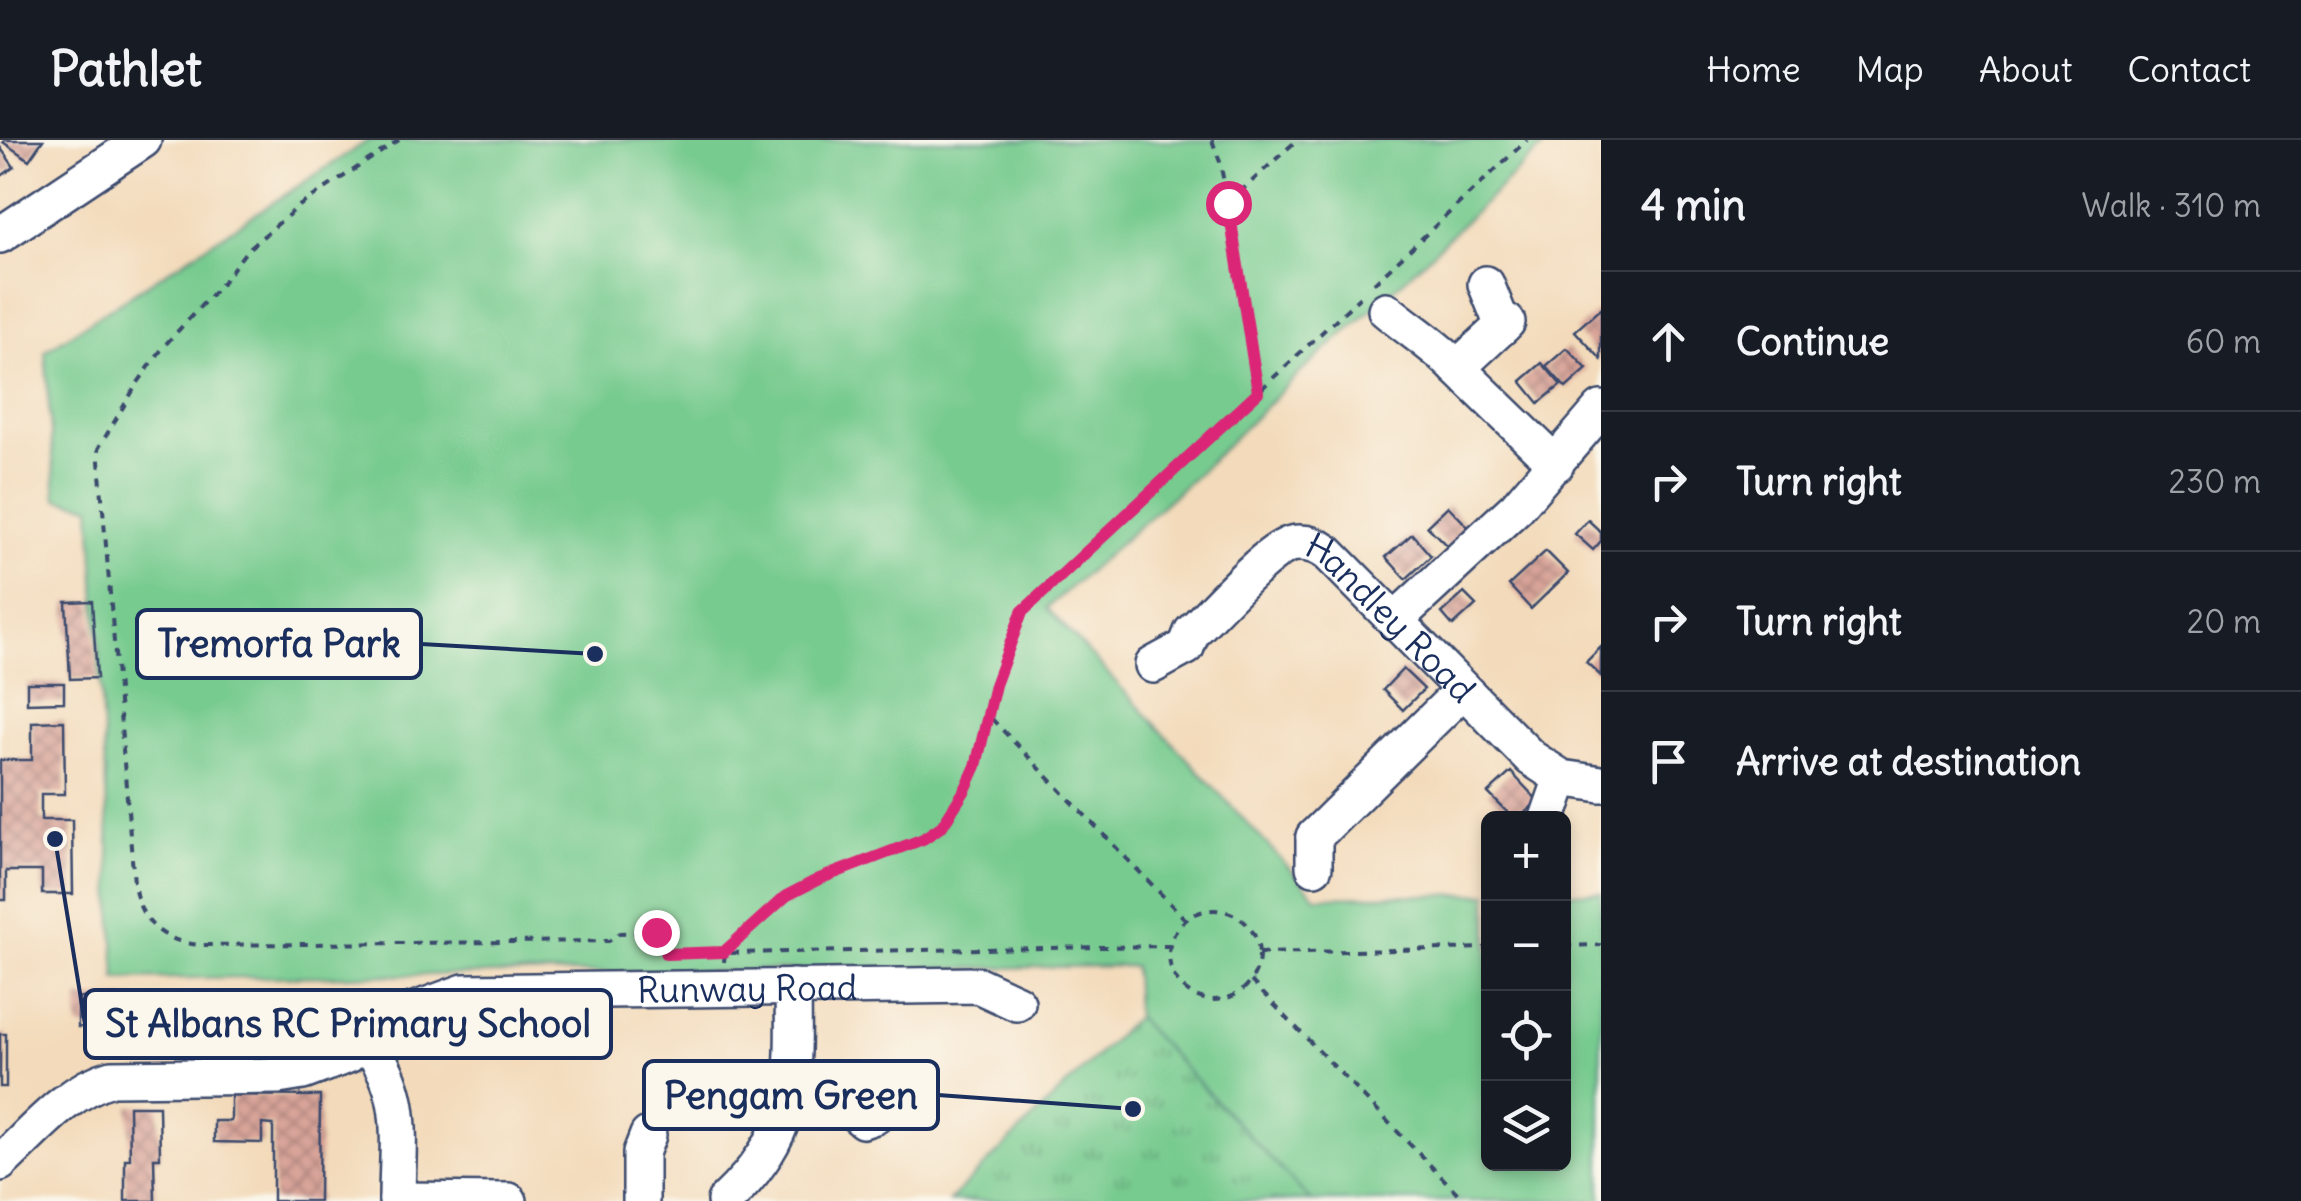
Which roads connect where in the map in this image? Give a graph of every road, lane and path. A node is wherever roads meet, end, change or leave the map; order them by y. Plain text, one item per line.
1 (399, 140) edge
2 (1212, 140) edge
3 (1296, 140) edge
4 (1527, 140) edge
5 (126, 145) edge
6 (1228, 203) junction
7 (0, 235) edge
8 (1486, 284) dead end
9 (1386, 310) dead end
10 (1448, 358) junction
11 (1258, 392) junction
12 (1601, 409) edge
13 (1556, 464) junction
14 (1395, 620) junction
15 (1153, 665) dead end
16 (1463, 690) junction
17 (989, 716) junction
18 (1562, 778) junction
19 (1601, 784) edge
20 (1550, 811) edge
21 (1306, 846) dead end
22 (1186, 920) junction
23 (1601, 945) edge
24 (1169, 946) junction
25 (1571, 946) edge
26 (1481, 948) edge
27 (724, 952) junction
28 (1259, 953) junction
29 (1251, 981) junction
30 (793, 988) junction
31 (1017, 1004) dead end
32 (366, 1042) junction
33 (790, 1096) junction
34 (875, 1116) dead end
35 (648, 1135) dead end
36 (0, 1163) edge
37 (746, 1194) edge
38 (397, 1201) edge
39 (509, 1201) edge
40 (641, 1201) edge
41 (1465, 1201) edge

1 - 27 path
2 - 6 path
3 - 6 path
4 - 11 path
5 - 7 street
6 - 11 path
8 - 10 street
9 - 10 street
10 - 13 street
11 - 17 path
12 - 13 street
13 - 14 street
14 - 15 street, Handley Road
14 - 16 street, Handley Road
16 - 18 street, Handley Road
16 - 21 street
17 - 22 path
17 - 27 path
18 - 19 street, Handley Road
18 - 20 street
22 - 24 path
22 - 28 path
23 - 25 path
24 - 27 path
24 - 29 path
26 - 28 path
28 - 29 path
29 - 41 path
30 - 31 street, Runway Road
30 - 32 street, Runway Road
30 - 33 street
32 - 36 street, Runway Road
32 - 38 street
33 - 34 street
33 - 37 street
35 - 40 street
38 - 39 street

